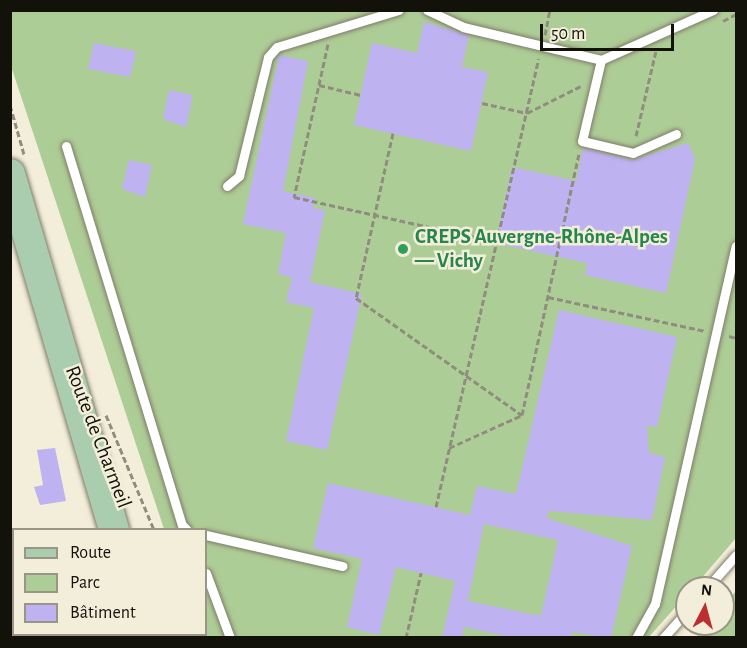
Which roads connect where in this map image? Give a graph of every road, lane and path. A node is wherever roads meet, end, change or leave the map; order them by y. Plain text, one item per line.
1 (399, 10) edge
2 (427, 10) edge
3 (550, 10) edge
4 (713, 10) edge
5 (331, 31) junction
6 (542, 46) junction
7 (656, 51) dead end
8 (601, 60) junction
9 (319, 85) junction
10 (361, 95) dead end
11 (393, 133) dead end
12 (676, 134) dead end
13 (582, 141) junction
14 (66, 146) dead end
15 (633, 153) junction
16 (10, 174) edge
17 (226, 186) dead end
18 (374, 215) junction
19 (497, 242) junction
20 (736, 246) edge
21 (548, 297) junction
22 (717, 333) junction
23 (736, 338) edge
24 (63, 345) junction
25 (466, 375) junction
26 (522, 415) junction
27 (449, 448) junction
28 (436, 507) dead end
29 (113, 528) edge
30 (131, 528) edge
31 (186, 528) edge
32 (207, 535) edge
33 (736, 555) edge
34 (343, 566) dead end
35 (421, 573) dead end
36 (207, 576) edge
37 (718, 576) edge
38 (675, 624) edge
39 (230, 638) edge
40 (406, 638) edge
41 (636, 638) edge
42 (663, 638) edge

1 - 5 lane
2 - 6 lane
3 - 6 path
4 - 8 lane
5 - 9 path
5 - 17 lane
6 - 8 lane
6 - 19 path
7 - 15 path
8 - 13 lane
9 - 10 path
9 - 18 path
11 - 18 path
12 - 15 lane
13 - 15 lane
13 - 21 path
14 - 31 lane
16 - 24 main road, Route de Charmeil
18 - 19 path
18 - 25 path
19 - 25 path
20 - 22 lane
21 - 22 path
21 - 26 path
22 - 23 path
22 - 41 lane
24 - 29 main road, Route de Charmeil
24 - 30 main road, Route de Charmeil
25 - 26 path
25 - 27 path
26 - 27 path
27 - 28 path
32 - 34 lane
33 - 37 lane
35 - 40 path
36 - 39 lane
38 - 42 lane

